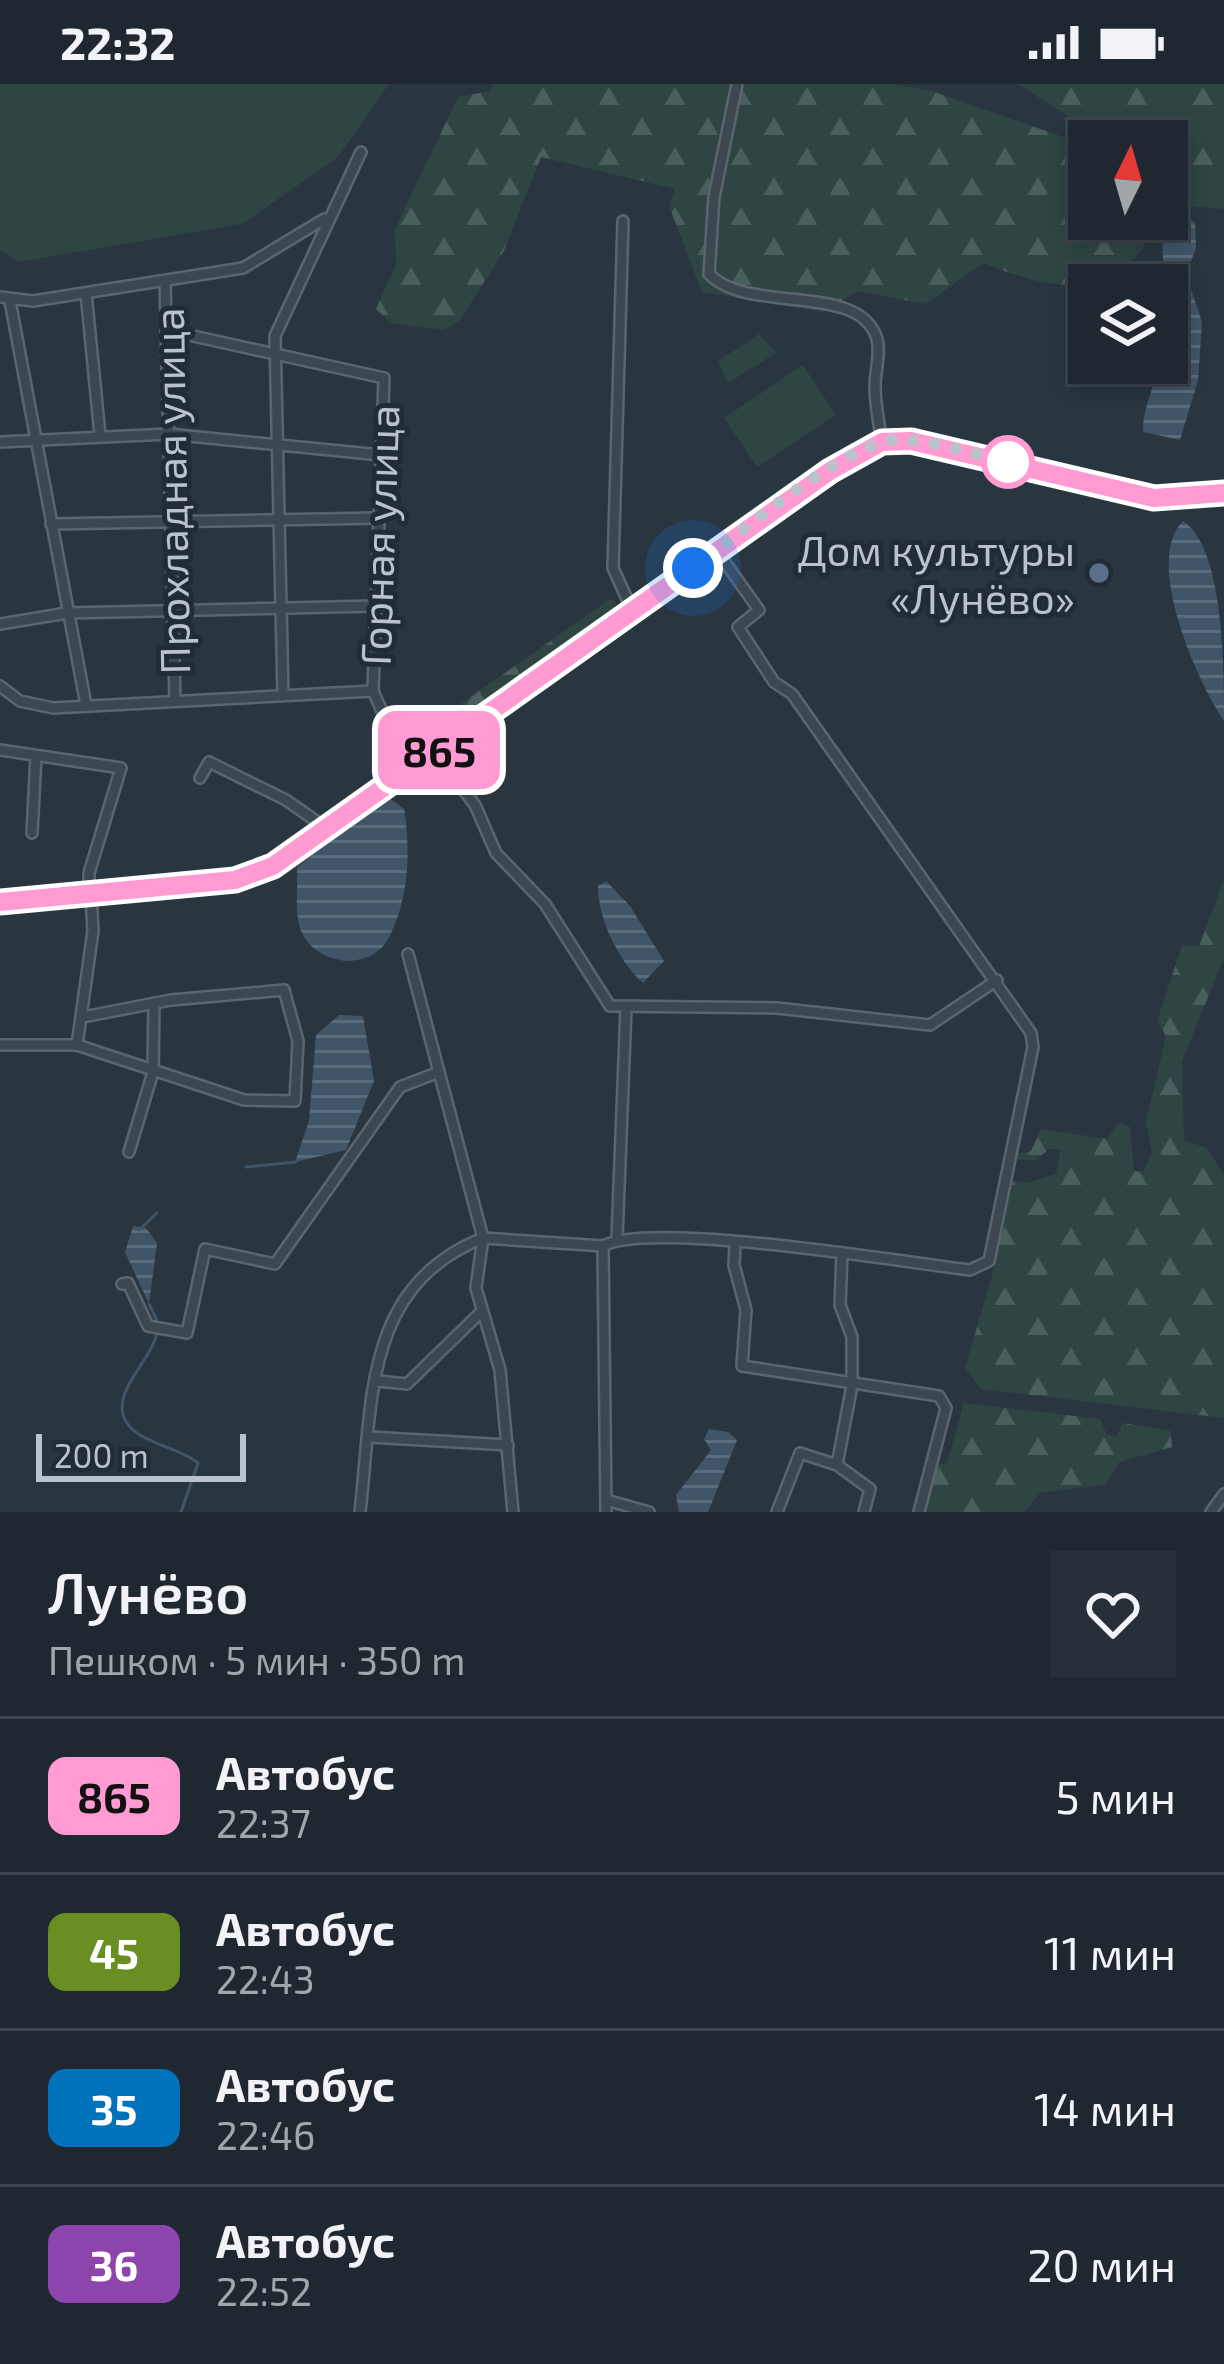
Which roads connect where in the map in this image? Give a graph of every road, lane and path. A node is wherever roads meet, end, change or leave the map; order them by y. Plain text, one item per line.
1 (737, 84) edge
2 (361, 152) dead end
3 (329, 216) junction
4 (623, 220) dead end
5 (280, 248) junction
6 (306, 262) junction
7 (165, 281) junction
8 (86, 293) junction
9 (5, 299) edge
10 (166, 329) junction
11 (275, 354) junction
12 (100, 434) junction
13 (168, 434) junction
14 (34, 436) junction
15 (0, 442) edge
16 (882, 442) junction
17 (277, 445) junction
18 (381, 455) junction
19 (1224, 493) edge
20 (379, 518) junction
21 (280, 520) junction
22 (170, 522) junction
23 (51, 524) junction
24 (717, 551) junction
25 (375, 606) junction
26 (280, 607) junction
27 (172, 609) junction
28 (633, 612) junction
29 (67, 613) junction
30 (0, 624) edge
31 (0, 686) edge
32 (373, 691) junction
33 (283, 696) junction
34 (175, 701) junction
35 (86, 706) junction
36 (0, 750) edge
37 (435, 753) junction
38 (36, 756) junction
39 (200, 778) dead end
40 (326, 828) junction
41 (32, 833) dead end
42 (90, 896) junction
43 (0, 902) edge
44 (407, 954) dead end
45 (997, 980) junction
46 (154, 1004) junction
47 (626, 1009) junction
48 (83, 1017) junction
49 (0, 1045) edge
50 (76, 1045) junction
51 (153, 1072) junction
52 (439, 1072) junction
53 (130, 1152) dead end
54 (483, 1238) junction
55 (617, 1238) junction
56 (734, 1244) junction
57 (603, 1246) junction
58 (842, 1254) junction
59 (122, 1284) dead end
60 (481, 1312) junction
61 (378, 1381) junction
62 (852, 1385) junction
63 (369, 1437) junction
64 (508, 1445) junction
65 (837, 1465) junction
66 (1224, 1494) edge
67 (606, 1506) edge
68 (360, 1512) edge
69 (513, 1512) edge
70 (649, 1512) edge
71 (777, 1512) edge
72 (864, 1512) edge
73 (919, 1512) edge
74 (1210, 1512) edge

1 - 16 street
2 - 3 street
3 - 5 street
3 - 6 street
4 - 28 street
5 - 6 street
5 - 7 street
6 - 11 street
7 - 8 street
7 - 10 street, Прохладная улица
8 - 9 street
8 - 12 street
9 - 14 street
10 - 11 street
10 - 13 street, Прохладная улица
11 - 17 street
11 - 18 street, Горная улица
12 - 13 street
12 - 14 street
13 - 17 street
13 - 22 street, Прохладная улица
14 - 15 street
14 - 23 street
16 - 19 street
16 - 24 street
17 - 18 street
17 - 21 street
18 - 20 street, Горная улица
20 - 21 street
20 - 25 street, Горная улица
21 - 22 street
21 - 26 street
22 - 23 street
22 - 27 street, Прохладная улица
23 - 29 street
24 - 28 street
24 - 45 street
25 - 26 street
25 - 32 street, Горная улица
26 - 27 street
26 - 33 street
27 - 29 street
27 - 34 street, Прохладная улица
28 - 37 street
29 - 30 street
29 - 35 street
31 - 35 street
32 - 33 street
32 - 37 street
33 - 34 street
34 - 35 street
36 - 38 street
37 - 40 street
37 - 47 street
38 - 41 street
38 - 42 street
39 - 40 street
40 - 42 street
42 - 43 street
42 - 48 street
44 - 52 street
45 - 47 street
45 - 58 street
46 - 48 street
46 - 51 street
46 - 51 street
47 - 55 street
48 - 50 street
49 - 50 street
50 - 51 street
51 - 53 street
52 - 54 street
52 - 59 street
54 - 57 street
54 - 60 street
54 - 61 street
55 - 56 street
55 - 57 street
56 - 58 street
56 - 62 street
57 - 67 street
58 - 62 street
60 - 61 street
60 - 64 street
61 - 63 street
62 - 65 street
62 - 73 street
63 - 64 street
63 - 68 street
64 - 69 street
65 - 71 street
65 - 72 street
66 - 74 street
67 - 70 street

